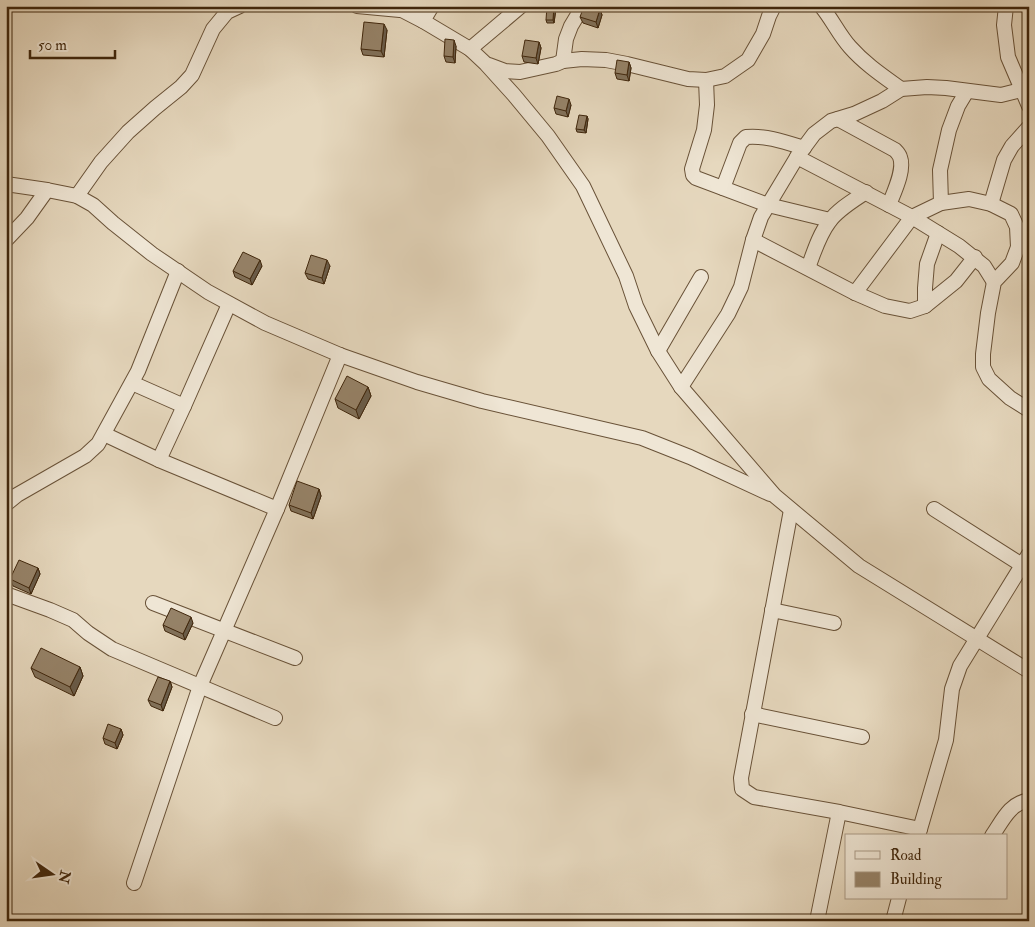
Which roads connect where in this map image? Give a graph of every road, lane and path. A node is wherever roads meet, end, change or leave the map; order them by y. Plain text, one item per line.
1 (240, 6) edge
2 (357, 6) edge
3 (432, 6) edge
4 (521, 6) edge
5 (583, 6) edge
6 (774, 6) edge
7 (821, 6) edge
8 (1006, 6) edge
9 (397, 8) edge
10 (423, 21) junction
11 (470, 49) junction
12 (563, 61) junction
13 (486, 64) junction
14 (706, 80) junction
15 (901, 89) junction
16 (1025, 89) edge
17 (967, 91) junction
18 (1029, 106) edge
19 (838, 119) junction
20 (1029, 127) edge
21 (801, 152) junction
22 (6, 184) edge
23 (723, 188) junction
24 (47, 190) junction
25 (866, 192) junction
26 (77, 196) junction
27 (941, 203) junction
28 (990, 204) junction
29 (768, 205) junction
30 (889, 205) junction
31 (912, 217) junction
32 (830, 220) junction
33 (938, 233) junction
34 (6, 240) edge
35 (753, 240) junction
36 (974, 257) junction
37 (808, 268) junction
38 (178, 272) junction
39 (701, 278) dead end
40 (994, 282) junction
41 (855, 293) junction
42 (229, 304) junction
43 (925, 306) junction
44 (658, 351) junction
45 (340, 355) junction
46 (132, 383) junction
47 (681, 387) junction
48 (184, 406) junction
49 (1029, 410) edge
50 (104, 434) junction
51 (159, 460) junction
52 (775, 496) junction
53 (6, 504) edge
54 (277, 509) junction
55 (934, 509) dead end
56 (791, 510) junction
57 (1026, 559) edge
58 (6, 594) edge
59 (153, 603) dead end
60 (772, 610) junction
61 (834, 623) dead end
62 (224, 631) junction
63 (978, 640) junction
64 (295, 658) dead end
65 (1029, 671) edge
66 (200, 686) junction
67 (752, 714) junction
68 (275, 718) dead end
69 (862, 737) dead end
70 (1029, 800) edge
71 (839, 812) junction
72 (919, 832) edge
73 (993, 834) edge
74 (134, 883) dead end
75 (899, 900) edge
76 (817, 921) edge
77 (893, 921) edge

1 - 26 street
2 - 9 street
3 - 10 street
4 - 11 street
5 - 12 street
6 - 14 street
7 - 15 street
8 - 16 street
9 - 10 street
10 - 11 street
11 - 13 street
12 - 13 street
12 - 14 street
13 - 44 street
14 - 23 street
15 - 17 street
15 - 19 street
16 - 17 street
16 - 18 street
17 - 27 street
19 - 21 street
19 - 30 street
20 - 28 street
21 - 23 street
21 - 25 street
21 - 29 street
22 - 24 street
23 - 29 street
24 - 26 street
24 - 34 street
25 - 30 street
25 - 32 street
26 - 38 street
27 - 28 street
27 - 31 street
28 - 40 street
29 - 32 street
29 - 35 street
30 - 31 street
31 - 33 street
31 - 41 street
32 - 37 street
33 - 36 street
33 - 43 street
35 - 37 street
35 - 47 street
36 - 40 street
36 - 43 street
37 - 41 street
38 - 42 street
38 - 46 street
39 - 44 street
40 - 49 street
41 - 43 street
42 - 45 street
42 - 48 street
44 - 47 street
45 - 52 street
45 - 54 street
46 - 48 street
46 - 50 street
47 - 52 street
48 - 51 street
50 - 51 street
50 - 53 street
51 - 54 street
52 - 56 street
54 - 62 street
55 - 57 street
56 - 60 street
56 - 63 street
57 - 63 street
58 - 66 street
59 - 62 street
60 - 61 street
60 - 67 street
62 - 64 street
62 - 66 street
63 - 65 street
63 - 72 street
66 - 68 street
66 - 74 street
67 - 69 street
67 - 71 street
70 - 73 street
71 - 72 street
71 - 76 street
75 - 77 street

